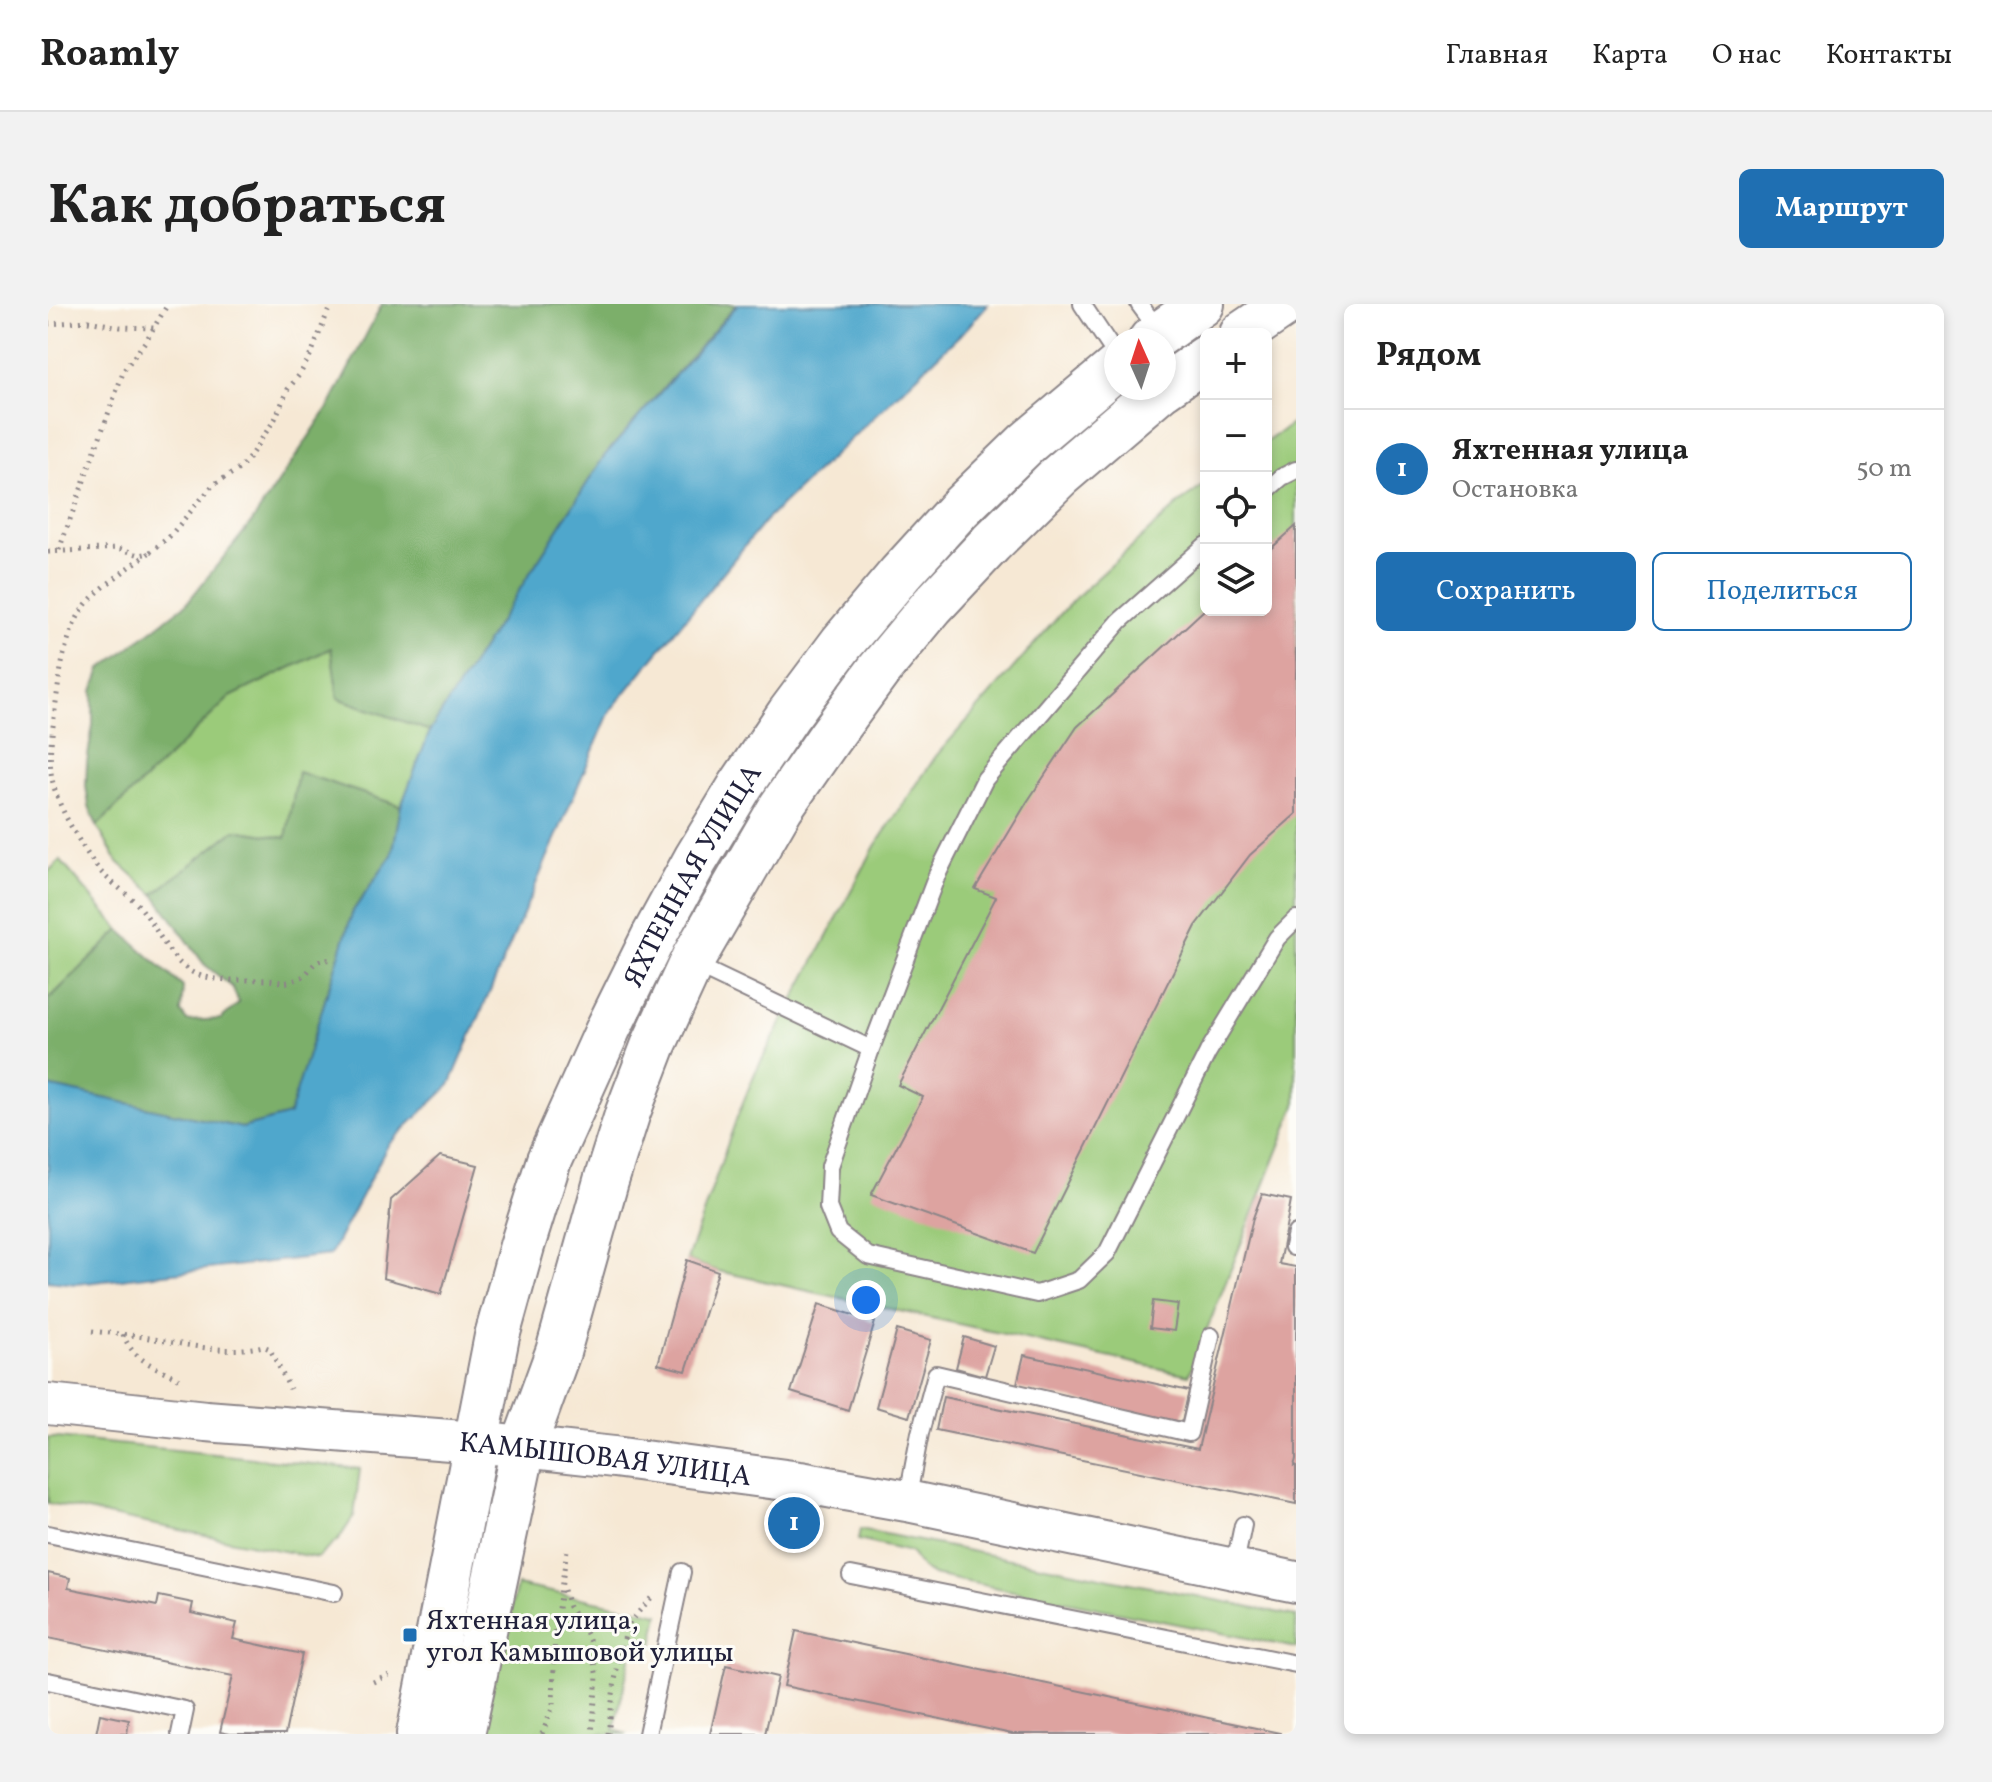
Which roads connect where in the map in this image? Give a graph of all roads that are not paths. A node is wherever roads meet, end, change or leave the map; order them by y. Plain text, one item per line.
1 (1082, 304) edge
2 (1202, 304) edge
3 (1286, 304) edge
4 (1251, 328) edge
5 (1104, 337) edge
6 (1176, 337) edge
7 (1200, 358) edge
8 (1176, 359) edge
9 (1104, 378) edge
10 (1124, 400) edge
11 (1296, 470) edge
12 (1272, 486) edge
13 (1200, 550) edge
14 (1296, 919) edge
15 (692, 963) junction
16 (871, 1049) junction
17 (1211, 1336) dead end
18 (48, 1404) edge
19 (476, 1442) junction
20 (523, 1448) junction
21 (907, 1501) junction
22 (1243, 1525) dead end
23 (48, 1534) edge
24 (1234, 1569) junction
25 (682, 1572) dead end
26 (851, 1575) dead end
27 (1296, 1582) edge
28 (334, 1593) dead end
29 (1296, 1664) edge
30 (48, 1681) edge
31 (180, 1734) edge
32 (419, 1734) edge
33 (462, 1734) edge
34 (647, 1734) edge

1 - 5 lane
2 - 6 main road, ЯХТЕННАЯ УЛИЦА
3 - 4 main road
7 - 8 main road, ЯХТЕННАЯ УЛИЦА
9 - 19 main road, ЯХТЕННАЯ УЛИЦА
10 - 15 main road, ЯХТЕННАЯ УЛИЦА
11 - 12 lane
13 - 16 lane
14 - 16 lane
15 - 16 lane
15 - 20 main road, ЯХТЕННАЯ УЛИЦА
17 - 21 lane
18 - 19 street, КАМЫШОВАЯ УЛИЦА
19 - 20 street, КАМЫШОВАЯ УЛИЦА
19 - 32 main road, ЯХТЕННАЯ УЛИЦА
20 - 21 street, КАМЫШОВАЯ УЛИЦА
20 - 33 main road, ЯХТЕННАЯ УЛИЦА
21 - 24 street, КАМЫШОВАЯ УЛИЦА
22 - 24 lane
23 - 28 lane
24 - 27 street, КАМЫШОВАЯ УЛИЦА
25 - 34 lane
26 - 29 lane
30 - 31 lane

